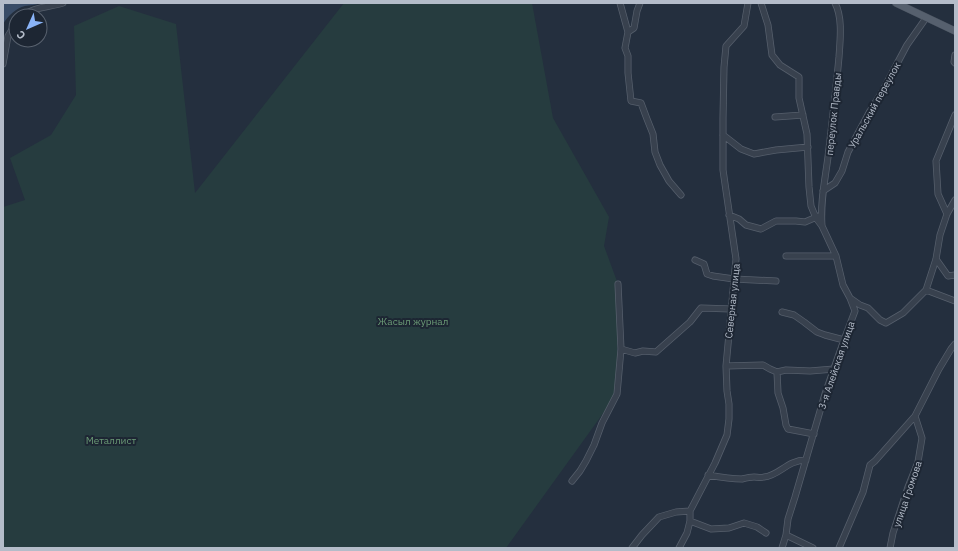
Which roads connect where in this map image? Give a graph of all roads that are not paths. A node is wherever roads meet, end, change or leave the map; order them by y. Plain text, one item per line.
1 (63, 3) edge
2 (620, 3) edge
3 (640, 3) edge
4 (748, 3) edge
5 (761, 3) edge
6 (835, 3) edge
7 (896, 3) edge
8 (44, 8) edge
9 (926, 18) junction
10 (955, 31) edge
11 (628, 32) junction
12 (8, 36) edge
13 (955, 55) edge
14 (955, 63) edge
15 (3, 64) edge
16 (803, 115) junction
17 (955, 115) edge
18 (775, 117) dead end
19 (723, 135) junction
20 (808, 147) junction
21 (823, 191) junction
22 (681, 195) dead end
23 (955, 200) edge
24 (948, 214) junction
25 (730, 215) junction
26 (819, 216) junction
27 (786, 256) dead end
28 (836, 256) junction
29 (936, 259) junction
30 (695, 260) dead end
31 (955, 275) edge
32 (734, 279) junction
33 (776, 280) dead end
34 (618, 284) dead end
35 (926, 290) junction
36 (850, 298) junction
37 (955, 301) edge
38 (731, 309) junction
39 (782, 312) dead end
40 (844, 340) junction
41 (955, 344) edge
42 (621, 348) junction
43 (726, 366) junction
44 (834, 369) junction
45 (777, 372) junction
46 (915, 416) junction
47 (814, 434) junction
48 (806, 460) junction
49 (708, 475) junction
50 (572, 480) dead end
51 (690, 511) junction
52 (690, 521) junction
53 (766, 533) dead end
54 (786, 535) junction
55 (632, 548) edge
56 (679, 548) edge
57 (782, 548) edge
58 (813, 548) edge
59 (839, 548) edge
60 (890, 548) edge

1 - 8 street
2 - 11 street
3 - 11 street
4 - 19 street, Северная улица
5 - 16 street
6 - 21 street, переулок Правды
7 - 9 main road
9 - 10 main road
9 - 21 street, Уральский переулок
11 - 22 street
12 - 15 street
13 - 14 street
16 - 18 street
16 - 20 street
17 - 24 street
19 - 20 street
19 - 25 street, Северная улица
20 - 26 street
21 - 26 street, переулок Правды
23 - 24 street
24 - 29 street
25 - 26 street
25 - 32 street, Северная улица
26 - 28 street, переулок Правды
27 - 28 street
28 - 36 street, 3-я Алейская улица
29 - 31 street
29 - 35 street
30 - 32 street
32 - 33 street
32 - 38 street, Северная улица
34 - 42 street
35 - 36 street
35 - 37 street
36 - 40 street, 3-я Алейская улица
38 - 42 street
38 - 43 street, Северная улица
39 - 40 street
40 - 44 street, 3-я Алейская улица
41 - 46 street
42 - 50 street
43 - 45 street
43 - 49 street, Северная улица
44 - 45 street
44 - 47 street, 3-я Алейская улица
45 - 47 street
46 - 59 street
46 - 60 street, улица Громова
47 - 48 street, 3-я Алейская улица
48 - 49 street
48 - 54 street, 3-я Алейская улица
49 - 51 street, Северная улица
51 - 52 street, Северная улица
51 - 55 street
52 - 53 street
52 - 56 street, Северная улица
54 - 57 street, 3-я Алейская улица
54 - 58 street

